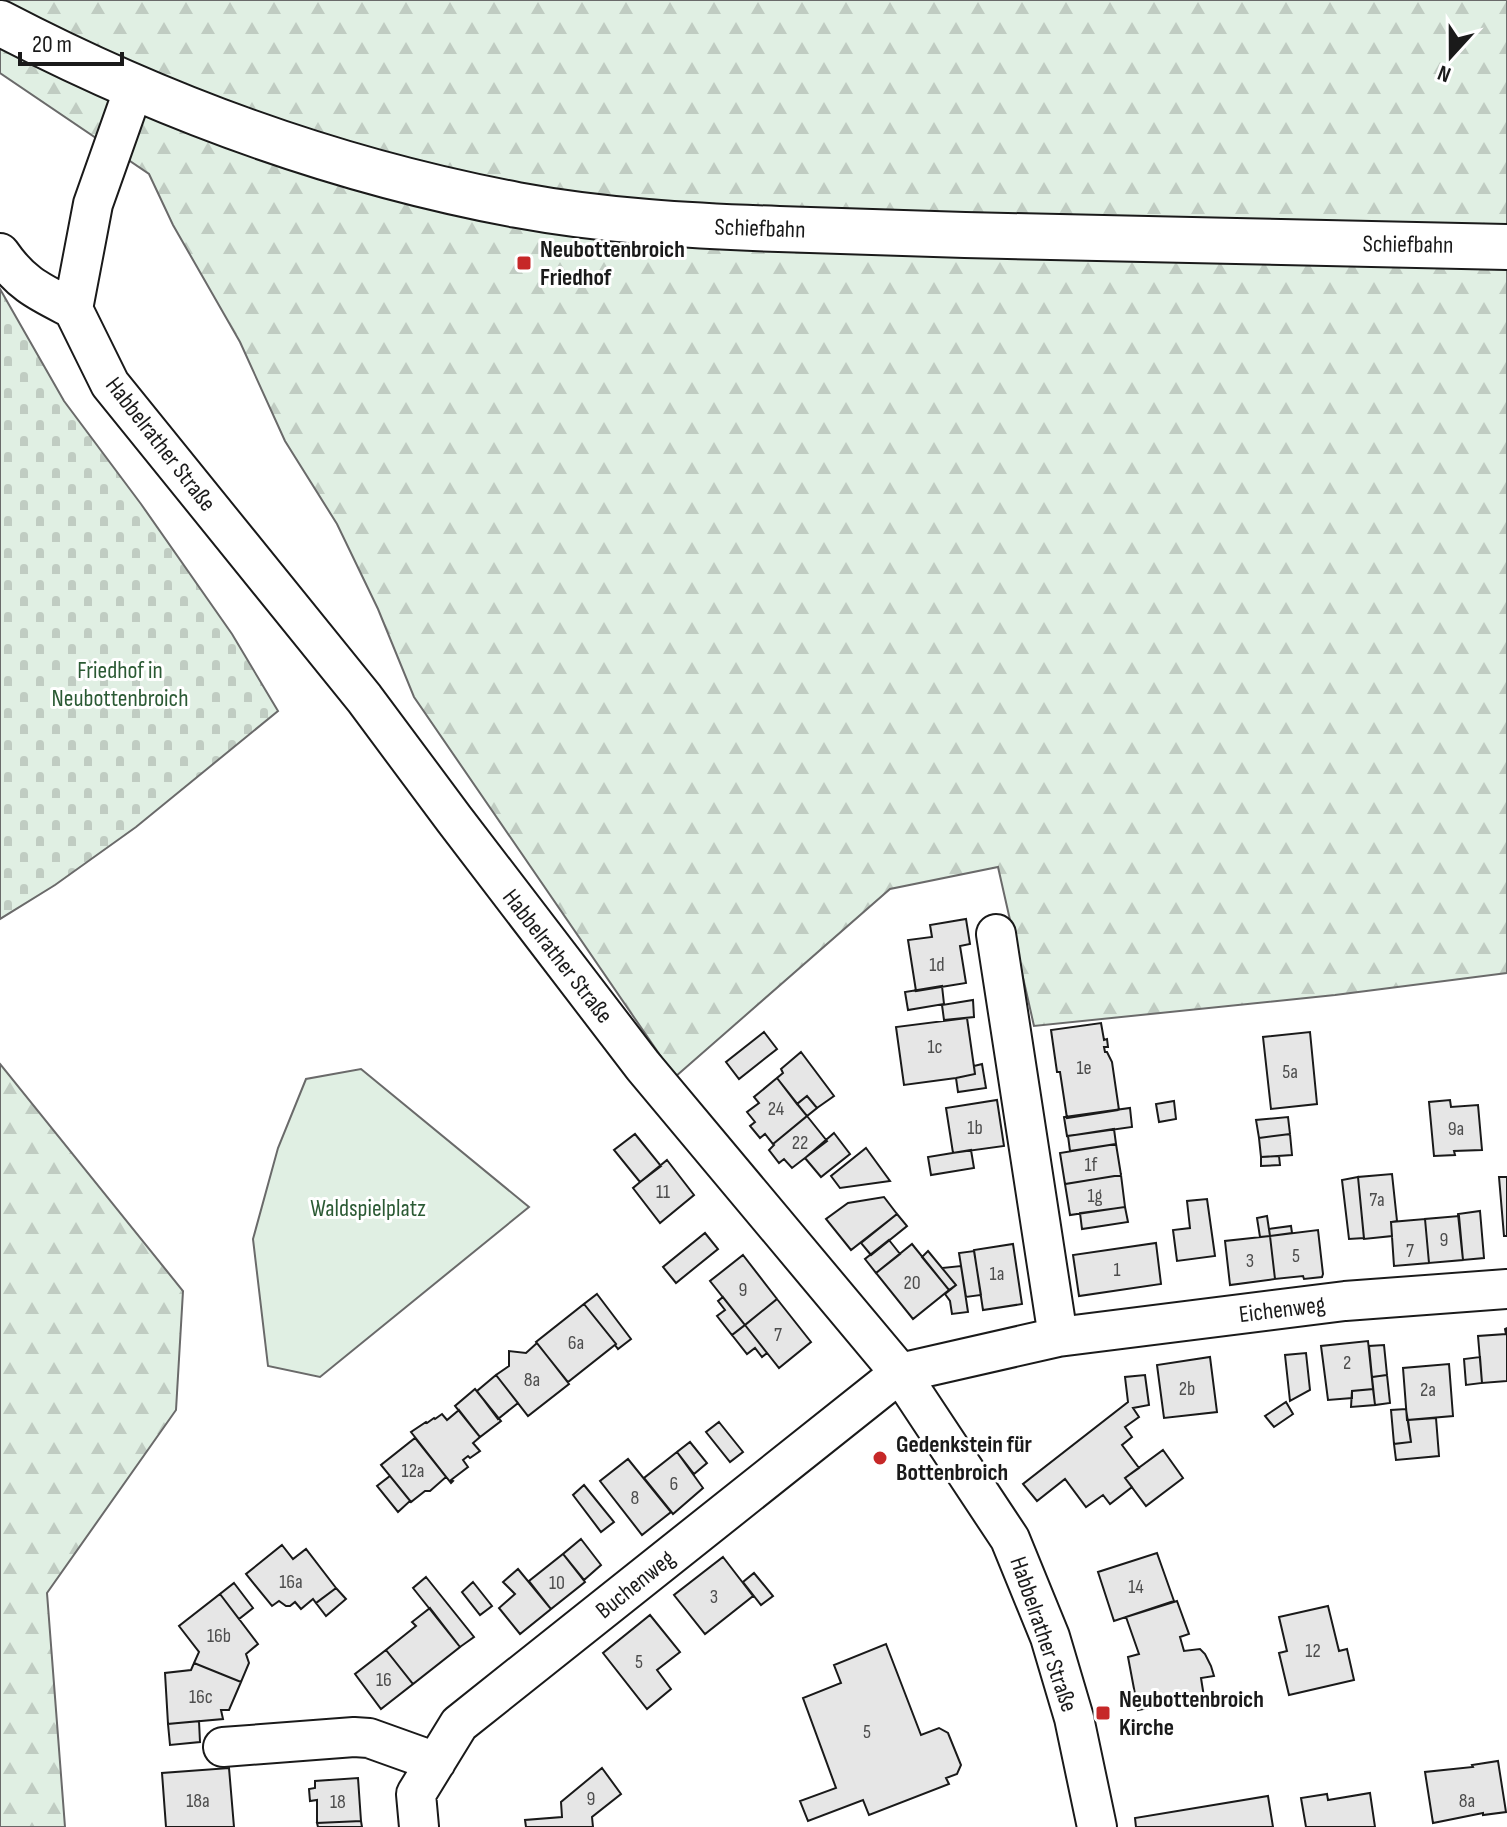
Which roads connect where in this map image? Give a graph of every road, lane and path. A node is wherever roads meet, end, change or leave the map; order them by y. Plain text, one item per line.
1 (0, 23) edge
2 (134, 88) junction
3 (1507, 247) edge
4 (0, 253) edge
5 (73, 309) junction
6 (996, 934) dead end
7 (1507, 1289) edge
8 (1058, 1337) junction
9 (900, 1373) junction
10 (223, 1747) dead end
11 (436, 1762) junction
12 (419, 1827) edge
13 (1097, 1827) edge

1 - 2 main road, Schiefbahn
2 - 3 main road, Schiefbahn
2 - 5 street
4 - 5 street
5 - 9 street, Habbelrather Straße
6 - 8 street
7 - 8 street, Eichenweg
8 - 9 street, Eichenweg
9 - 11 street, Buchenweg
9 - 13 street, Habbelrather Straße
10 - 11 street
11 - 12 street, Buchenweg

